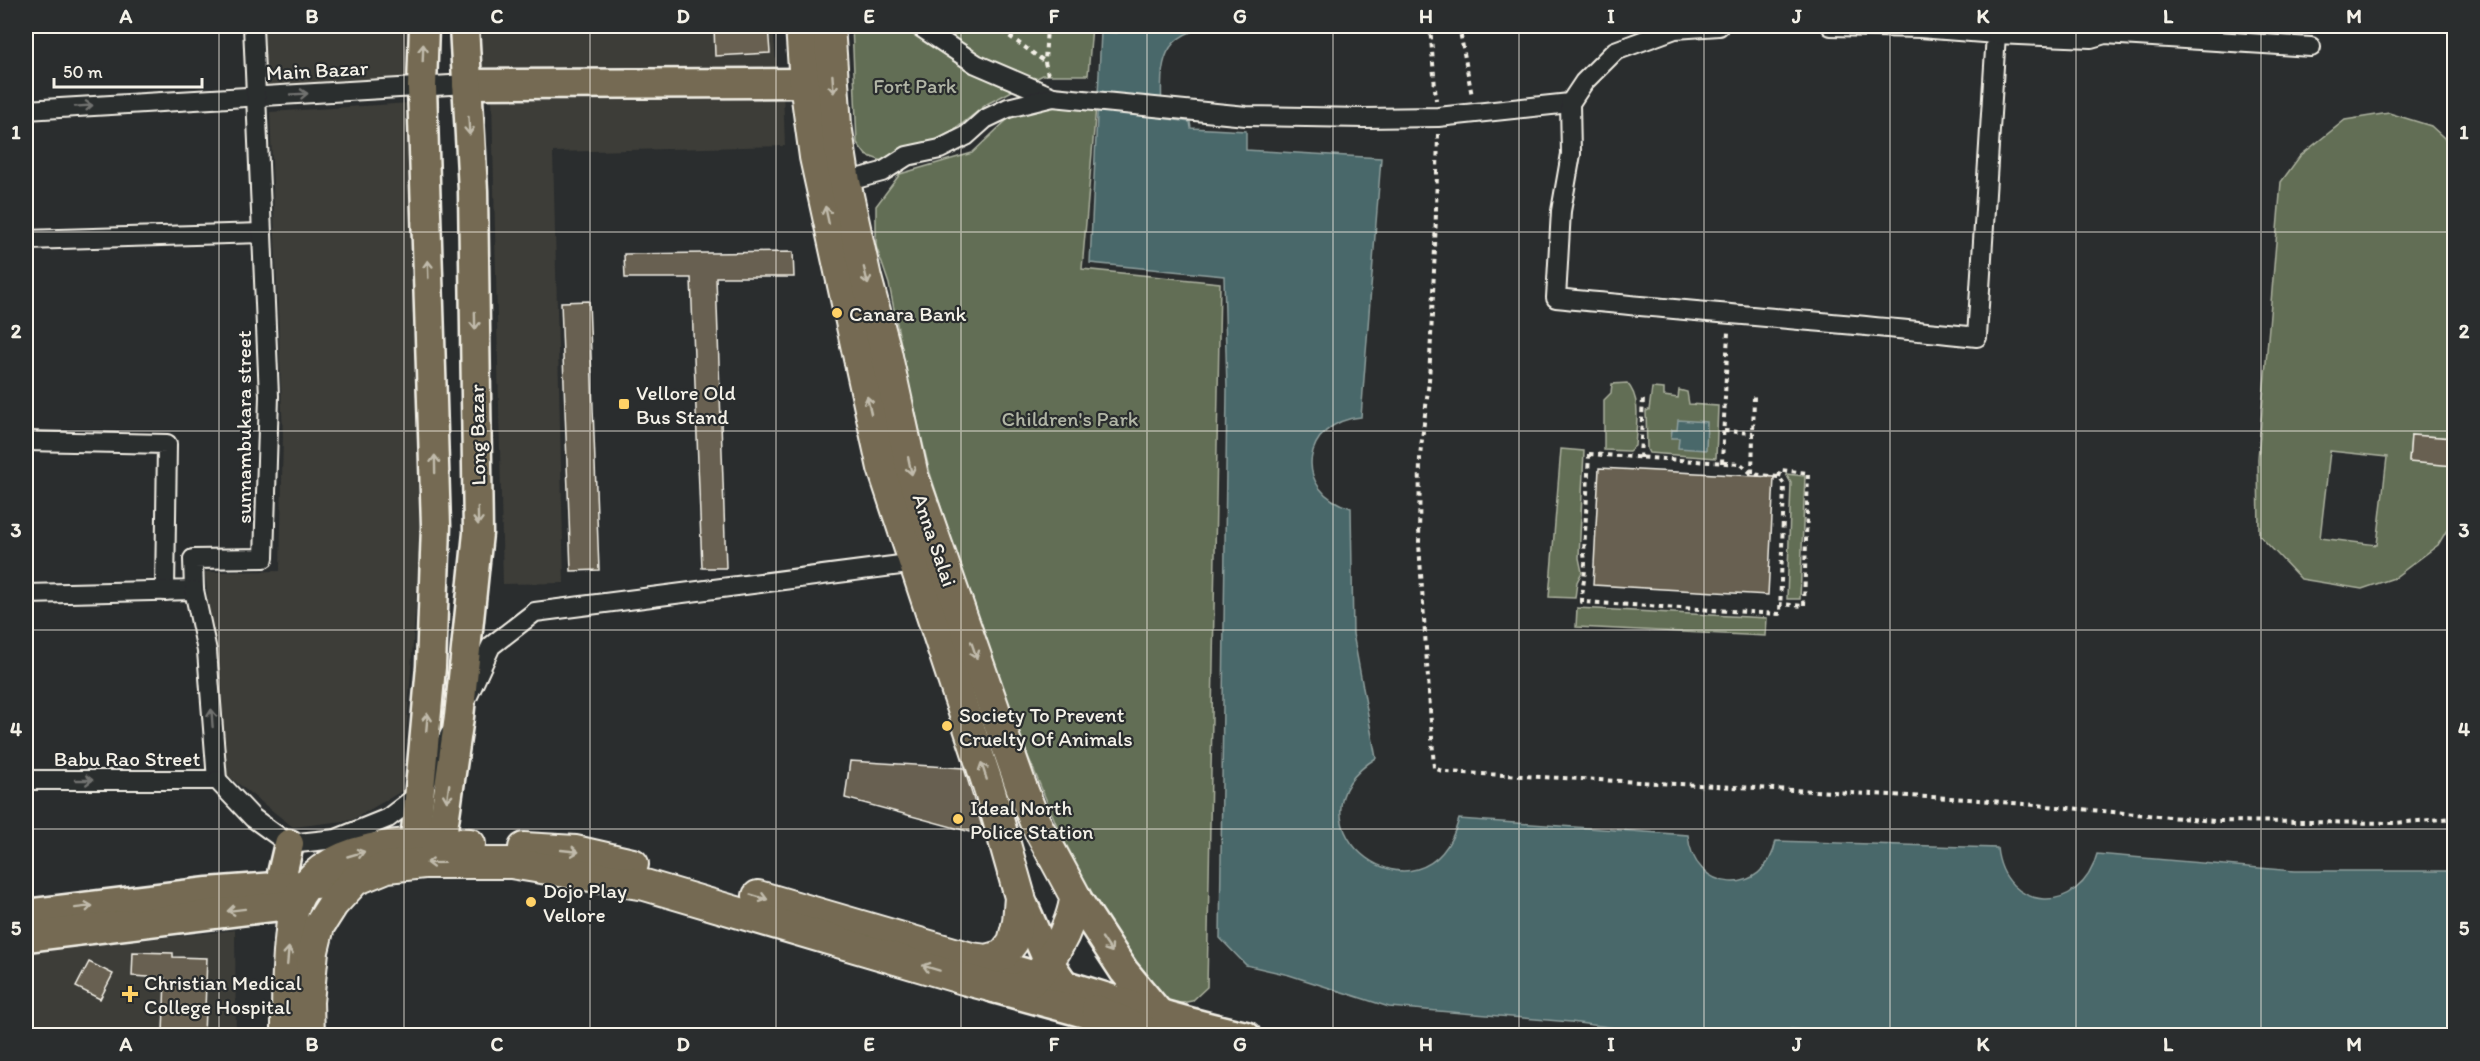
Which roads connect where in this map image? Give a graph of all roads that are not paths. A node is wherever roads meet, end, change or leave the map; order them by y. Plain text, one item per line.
1 (253, 26) edge
2 (424, 26) edge
3 (464, 26) edge
4 (801, 26) edge
5 (829, 26) edge
6 (919, 26) edge
7 (1719, 26) edge
8 (1831, 26) edge
9 (1996, 30) edge
10 (2312, 47) dead end
11 (805, 82) junction
12 (467, 84) junction
13 (422, 87) junction
14 (256, 96) junction
15 (1053, 97) junction
16 (1570, 103) junction
17 (26, 110) edge
18 (845, 182) junction
19 (262, 233) junction
20 (26, 240) edge
21 (26, 441) edge
22 (916, 563) junction
23 (194, 590) junction
24 (165, 591) junction
25 (26, 594) edge
26 (459, 717) junction
27 (26, 780) edge
28 (216, 780) junction
29 (421, 793) junction
30 (428, 843) junction
31 (289, 844) junction
32 (355, 880) junction
33 (287, 896) junction
34 (1075, 896) junction
35 (1020, 897) junction
36 (333, 904) junction
37 (26, 914) edge
38 (26, 937) edge
39 (971, 958) junction
40 (1050, 973) junction
41 (987, 986) junction
42 (1151, 1028) edge
43 (287, 1035) edge
44 (309, 1035) edge
45 (1246, 1035) edge

1 - 14 street, sunnambukara street
13 -> 2 main road
3 - 12 main road, Long Bazar
4 - 11 highway, Anna Salai
5 -> 18 highway, Anna Salai
6 - 15 street
7 - 16 street
8 - 9 street
9 - 10 street
9 - 16 street
11 - 12 main road
22 -> 11 highway, Anna Salai
12 - 13 street, Main Bazar
12 -> 26 main road, Long Bazar
14 -> 13 street, Main Bazar
29 -> 13 main road
17 -> 14 street, Main Bazar
14 - 19 street, sunnambukara street
15 - 16 street
15 - 18 street
18 -> 34 highway, Anna Salai
19 - 20 street
19 - 23 street, sunnambukara street
21 - 24 street
22 - 26 street
35 -> 22 highway, Anna Salai
23 - 24 street
28 -> 23 street, Babu Rao Street
24 - 25 street
26 - 29 street
26 -> 30 main road, Long Bazar
27 -> 28 street, Babu Rao Street
28 - 31 street
29 - 30 main road
29 - 31 street
33 -> 30 highway
30 -> 39 highway
31 - 33 main road
32 - 33 main road
32 - 36 highway
41 -> 32 highway
33 - 36 main road
37 -> 33 main road
33 -> 38 main road
43 -> 33 highway
34 - 40 highway
34 -> 42 main road
35 - 39 highway, Anna Salai
35 - 40 main road
36 - 44 highway
39 - 40 main road
40 - 41 highway
40 - 42 main road
41 - 42 main road
42 - 45 main road

